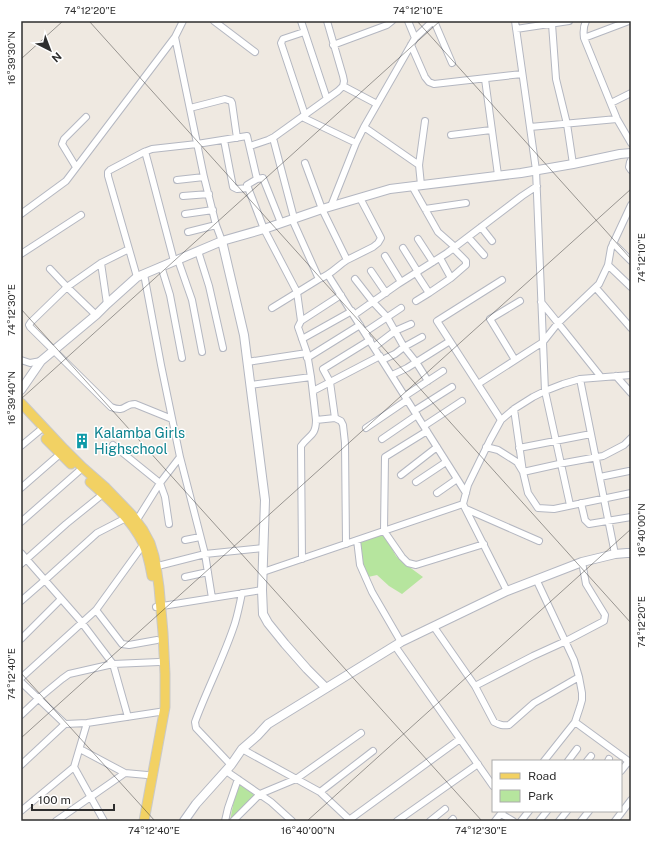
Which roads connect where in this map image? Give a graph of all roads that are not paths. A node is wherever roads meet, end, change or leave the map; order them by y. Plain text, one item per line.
1 (183, 21) edge
2 (214, 21) edge
3 (301, 21) edge
4 (327, 21) edge
5 (392, 21) edge
6 (408, 21) edge
7 (433, 21) edge
8 (515, 21) edge
9 (569, 21) edge
10 (586, 21) edge
11 (629, 21) edge
12 (561, 22) edge
13 (552, 24) junction
14 (516, 29) junction
15 (304, 32) junction
16 (175, 37) junction
17 (414, 38) junction
18 (584, 38) junction
19 (333, 45) junction
20 (411, 45) junction
21 (255, 52) dead end
22 (452, 63) dead end
23 (522, 74) junction
24 (485, 79) junction
25 (343, 86) junction
26 (631, 93) edge
27 (327, 99) junction
28 (611, 103) junction
29 (377, 104) junction
30 (190, 108) junction
31 (304, 116) junction
32 (86, 117) dead end
33 (617, 119) junction
34 (425, 121) dead end
35 (567, 124) junction
36 (364, 127) junction
37 (530, 127) junction
38 (492, 130) junction
39 (451, 135) dead end
40 (237, 138) junction
41 (273, 138) junction
42 (224, 140) junction
43 (356, 143) junction
44 (631, 143) edge
45 (197, 144) junction
46 (250, 146) junction
47 (144, 152) junction
48 (631, 153) edge
49 (631, 160) edge
50 (305, 163) dead end
51 (573, 164) junction
52 (420, 165) junction
53 (76, 167) junction
54 (536, 170) junction
55 (631, 170) edge
56 (498, 176) junction
57 (204, 177) junction
58 (257, 179) junction
59 (177, 180) dead end
60 (421, 185) junction
61 (412, 186) junction
62 (537, 186) junction
63 (248, 188) junction
64 (208, 194) junction
65 (183, 196) dead end
66 (360, 198) junction
67 (466, 203) dead end
68 (631, 205) edge
69 (331, 206) junction
70 (322, 209) junction
71 (425, 209) junction
72 (213, 210) junction
73 (21, 214) edge
74 (81, 214) dead end
75 (185, 214) dead end
76 (293, 219) junction
77 (281, 223) junction
78 (216, 225) junction
79 (481, 227) junction
80 (264, 229) junction
81 (188, 232) dead end
82 (468, 237) junction
83 (418, 239) dead end
84 (222, 241) junction
85 (492, 241) dead end
86 (613, 243) junction
87 (403, 248) dead end
88 (454, 248) junction
89 (130, 249) junction
90 (198, 251) junction
91 (21, 254) edge
92 (484, 255) dead end
93 (385, 256) dead end
94 (440, 258) junction
95 (176, 260) junction
96 (347, 260) junction
97 (631, 261) edge
98 (433, 262) junction
99 (101, 263) junction
100 (608, 265) junction
101 (161, 266) junction
102 (50, 269) dead end
103 (371, 271) dead end
104 (417, 272) junction
105 (328, 274) junction
106 (141, 276) junction
107 (451, 278) junction
108 (319, 279) junction
109 (356, 279) dead end
110 (502, 280) dead end
111 (401, 282) junction
112 (67, 287) junction
113 (631, 287) edge
114 (596, 288) junction
115 (297, 292) junction
116 (386, 292) junction
117 (429, 293) junction
118 (342, 295) junction
119 (416, 301) dead end
120 (520, 301) dead end
121 (373, 302) junction
122 (541, 302) junction
123 (107, 304) junction
124 (272, 308) dead end
125 (400, 308) dead end
126 (353, 313) junction
127 (96, 315) junction
128 (386, 317) junction
129 (301, 321) junction
130 (558, 323) junction
131 (411, 324) dead end
132 (360, 325) junction
133 (631, 328) edge
134 (365, 332) junction
135 (395, 332) junction
136 (422, 337) dead end
137 (302, 340) junction
138 (370, 340) junction
139 (450, 341) junction
140 (543, 342) junction
141 (374, 347) junction
142 (404, 347) junction
143 (223, 348) dead end
144 (53, 351) junction
145 (202, 352) dead end
146 (307, 356) junction
147 (182, 358) dead end
148 (381, 358) junction
149 (21, 360) edge
150 (515, 360) junction
151 (41, 361) junction
152 (247, 362) junction
153 (416, 362) junction
154 (443, 371) dead end
155 (630, 373) edge
156 (392, 375) junction
157 (616, 376) junction
158 (311, 377) junction
159 (601, 377) junction
160 (580, 379) junction
161 (428, 381) junction
162 (330, 382) junction
163 (478, 384) junction
164 (250, 385) junction
165 (452, 387) dead end
166 (21, 390) edge
167 (544, 391) junction
168 (313, 392) junction
169 (631, 392) edge
170 (406, 398) junction
171 (462, 401) dead end
172 (21, 403) edge
173 (514, 409) junction
174 (21, 412) edge
175 (416, 413) junction
176 (335, 418) junction
177 (172, 419) junction
178 (316, 420) junction
179 (501, 420) junction
180 (366, 428) dead end
181 (425, 429) junction
182 (39, 431) junction
183 (591, 434) junction
184 (631, 438) edge
185 (382, 439) dead end
186 (556, 441) junction
187 (113, 445) dead end
188 (21, 446) edge
189 (486, 447) junction
190 (437, 448) junction
191 (519, 448) junction
192 (60, 454) junction
193 (180, 457) junction
194 (596, 457) junction
195 (446, 462) junction
196 (560, 463) junction
197 (79, 471) junction
198 (629, 471) dead end
199 (523, 472) junction
200 (401, 475) dead end
201 (600, 477) junction
202 (457, 479) junction
203 (416, 482) dead end
204 (160, 483) junction
205 (21, 488) edge
206 (437, 492) dead end
207 (466, 493) junction
208 (631, 493) edge
209 (103, 494) junction
210 (604, 499) junction
211 (581, 503) junction
212 (465, 506) junction
213 (570, 506) junction
214 (631, 517) edge
215 (126, 518) junction
216 (609, 521) junction
217 (21, 522) edge
218 (134, 523) junction
219 (169, 524) dead end
220 (384, 531) junction
221 (200, 537) junction
222 (185, 540) dead end
223 (357, 540) junction
224 (539, 541) dead end
225 (346, 544) junction
226 (484, 544) junction
227 (144, 545) junction
228 (263, 548) junction
229 (21, 553) edge
230 (204, 554) junction
231 (615, 554) junction
232 (630, 555) edge
233 (27, 559) junction
234 (302, 559) junction
235 (582, 562) junction
236 (21, 564) edge
237 (153, 567) junction
238 (208, 572) junction
239 (262, 572) junction
240 (185, 577) dead end
241 (45, 580) junction
242 (536, 580) junction
243 (262, 590) junction
244 (507, 591) junction
245 (242, 593) junction
246 (212, 598) junction
247 (61, 599) junction
248 (21, 601) edge
249 (158, 607) junction
250 (96, 610) junction
251 (82, 623) junction
252 (434, 627) junction
253 (21, 639) edge
254 (157, 640) junction
255 (566, 641) junction
256 (398, 644) junction
257 (159, 662) junction
258 (113, 664) junction
259 (579, 677) junction
260 (21, 678) edge
261 (21, 682) edge
262 (475, 686) junction
263 (326, 688) junction
264 (39, 698) junction
265 (159, 712) junction
266 (21, 715) edge
267 (128, 717) junction
268 (575, 722) junction
269 (87, 723) junction
270 (66, 724) junction
271 (362, 732) dead end
272 (460, 739) junction
273 (80, 749) junction
274 (242, 749) junction
275 (577, 749) dead end
276 (373, 751) dead end
277 (545, 760) edge
278 (569, 760) edge
279 (630, 762) edge
280 (478, 764) junction
281 (21, 765) edge
282 (74, 767) junction
283 (229, 768) junction
284 (622, 770) edge
285 (125, 773) junction
286 (147, 775) junction
287 (238, 779) junction
288 (296, 779) junction
289 (492, 785) edge
290 (320, 792) junction
291 (260, 794) junction
292 (92, 797) junction
293 (631, 800) edge
294 (622, 808) edge
295 (445, 809) dead end
296 (21, 811) edge
297 (502, 812) edge
298 (528, 812) edge
299 (546, 812) edge
300 (566, 812) edge
301 (588, 812) edge
302 (620, 812) edge
303 (403, 816) junction
304 (289, 820) edge
305 (350, 820) edge
306 (56, 821) edge
307 (104, 821) edge
308 (138, 821) edge
309 (144, 821) edge
310 (184, 821) edge
311 (225, 821) edge
312 (234, 821) edge
313 (397, 821) edge
314 (409, 821) edge
315 (430, 821) edge
316 (495, 821) edge
317 (513, 821) edge
318 (521, 821) edge
319 (539, 821) edge
320 (559, 821) edge
321 (581, 821) edge
322 (615, 821) edge

1 - 16 street
2 - 21 street
3 - 15 street
4 - 19 street
5 - 19 street
6 - 17 street
7 - 17 street
7 - 22 street
8 - 14 street
9 - 12 street
10 - 18 street
11 - 18 street
12 - 13 street
13 - 14 street
13 - 35 street
14 - 23 street
15 - 27 street
15 - 31 street
16 - 30 street
16 - 53 street
17 - 20 street
18 - 28 street
19 - 25 street
20 - 24 street
20 - 29 street
23 - 24 street
23 - 37 street
24 - 38 street
25 - 27 street
25 - 29 street
26 - 28 street
27 - 31 street
28 - 33 street
29 - 36 street
30 - 40 street
30 - 45 street
31 - 41 street
31 - 43 street
32 - 53 street
33 - 35 street
33 - 44 street
34 - 52 street
35 - 37 street
35 - 51 street
36 - 43 street
36 - 52 street
37 - 54 street
38 - 39 street
38 - 56 street
40 - 42 street
40 - 46 street
41 - 46 street
41 - 76 street
42 - 45 street
42 - 63 street
43 - 69 street
45 - 47 street
45 - 57 street
46 - 58 street
47 - 89 street
47 - 95 street
48 - 51 street
49 - 55 street
50 - 70 street
51 - 54 street
52 - 60 street
53 - 73 street
54 - 56 street
54 - 62 street
56 - 60 street
57 - 59 street
57 - 64 street
58 - 63 street
58 - 77 street
60 - 61 street
61 - 66 street
61 - 71 street
62 - 79 street
62 - 122 street
63 - 80 street
64 - 65 street
64 - 72 street
66 - 69 street
66 - 96 street
67 - 71 street
68 - 86 street
69 - 70 street
70 - 76 street
70 - 96 street
71 - 88 street
72 - 75 street
72 - 78 street
74 - 91 street
76 - 77 street
76 - 108 street
77 - 80 street
78 - 81 street
78 - 84 street
79 - 82 street
79 - 85 street
80 - 84 street
80 - 115 street
82 - 88 street
82 - 92 street
83 - 98 street
84 - 90 street
84 - 152 street
86 - 97 street
86 - 100 street
87 - 104 street
88 - 94 street
88 - 107 street
89 - 99 street
89 - 106 street
90 - 95 street
90 - 143 street
93 - 111 street
94 - 98 street
94 - 107 street
95 - 101 street
95 - 145 street
96 - 105 street
98 - 104 street
99 - 112 street
99 - 123 street
100 - 113 street
100 - 114 street
101 - 106 street
101 - 147 street
102 - 112 street
103 - 116 street
104 - 111 street
104 - 117 street
105 - 108 street
105 - 118 street
106 - 123 street
106 - 177 street
107 - 117 street
108 - 115 street
109 - 121 street
110 - 139 street
111 - 116 street
112 - 127 street
112 - 144 street
114 - 130 street
114 - 133 street
115 - 124 street
115 - 129 street
116 - 121 street
117 - 119 street
118 - 126 street
118 - 129 street
120 - 150 street
121 - 126 street
121 - 128 street
122 - 130 street
122 - 140 street
123 - 127 street
125 - 128 street
126 - 132 street
126 - 137 street
127 - 144 street
128 - 134 street
128 - 135 street
129 - 137 street
130 - 140 street
130 - 159 street
131 - 135 street
132 - 134 street
132 - 146 street
134 - 138 street
135 - 141 street
135 - 142 street
136 - 142 street
137 - 146 street
138 - 141 street
138 - 162 street
139 - 153 street
139 - 163 street
140 - 150 street
140 - 167 street
141 - 148 street
142 - 148 street
142 - 153 street
144 - 151 street
144 - 177 street
146 - 152 street
146 - 158 street
148 - 156 street
148 - 162 street
149 - 151 street
150 - 163 street
151 - 166 street
152 - 164 street
153 - 156 street
153 - 161 street
154 - 161 street
155 - 157 street
156 - 170 street
157 - 159 street
157 - 169 street
158 - 164 street
158 - 168 street
159 - 160 street
160 - 167 street
160 - 183 street
161 - 170 street
162 - 168 street
162 - 176 street
163 - 179 street
164 - 228 street
165 - 175 street
167 - 173 street
167 - 186 street
168 - 178 street
170 - 175 street
170 - 180 street
171 - 181 street
172 - 218 main road
173 - 179 street
173 - 191 street
174 - 182 main road
175 - 181 street
175 - 185 street
176 - 178 street
176 - 225 street
177 - 193 street
178 - 234 street
179 - 189 street
181 - 190 street
181 - 220 street
182 - 188 street
182 - 192 main road
183 - 186 street
183 - 194 street
184 - 194 street
186 - 191 street
186 - 196 street
187 - 204 street
189 - 199 street
189 - 207 street
190 - 195 street
190 - 200 street
191 - 199 street
192 - 197 main road
192 - 205 street
193 - 204 street
193 - 221 street
194 - 196 street
194 - 201 street
195 - 202 street
195 - 203 street
196 - 199 street
196 - 213 street
197 - 209 main road
197 - 217 street
198 - 201 street
199 - 213 street
201 - 210 street
202 - 206 street
202 - 207 street
204 - 218 street
204 - 219 street
207 - 212 street
208 - 210 street
209 - 215 main road
209 - 233 street
210 - 211 street
210 - 216 street
211 - 213 street
211 - 216 street
212 - 220 street
212 - 224 street
212 - 226 street
214 - 216 street
215 - 218 main road
215 - 241 street
216 - 231 street
218 - 227 main road
218 - 237 main road
220 - 223 street
220 - 226 street
221 - 222 street
221 - 230 street
223 - 225 street
223 - 256 street
225 - 234 street
226 - 244 street
227 - 237 main road
227 - 250 street
228 - 230 street
228 - 239 street
229 - 233 street
230 - 237 street
230 - 238 street
231 - 232 street
231 - 235 street
233 - 236 street
233 - 241 street
234 - 239 street
235 - 242 street
235 - 255 street
237 - 249 main road
238 - 240 street
238 - 246 street
239 - 243 street
241 - 247 street
241 - 248 street
242 - 244 street
242 - 255 street
243 - 245 street
243 - 263 street
244 - 252 street
245 - 246 street
245 - 283 street
246 - 249 street
247 - 251 street
247 - 253 street
249 - 254 main road
249 - 309 main road
250 - 251 street
250 - 254 street
251 - 258 street
251 - 260 street
252 - 256 street
252 - 262 street
254 - 257 main road
255 - 259 street
255 - 262 street
256 - 263 street
256 - 272 street
257 - 258 street
257 - 265 main road
258 - 264 street
258 - 267 street
259 - 262 street
259 - 268 street
261 - 264 street
263 - 274 street
264 - 266 street
264 - 270 street
265 - 267 street
265 - 286 main road
267 - 269 street
268 - 277 street
268 - 279 street
269 - 270 street
269 - 273 street
270 - 281 street
271 - 288 street
272 - 280 street
272 - 305 street
273 - 282 street
273 - 285 street
274 - 283 street
274 - 288 street
275 - 278 street
276 - 290 street
279 - 284 street
280 - 289 street
280 - 303 street
282 - 292 street
282 - 296 street
283 - 287 street
283 - 310 street
285 - 286 street
285 - 292 street
286 - 308 main road
287 - 291 street
287 - 311 street
288 - 290 street
288 - 291 street
290 - 305 street
291 - 304 street
291 - 312 street
292 - 306 street
292 - 307 street
293 - 294 street
295 - 315 street
297 - 316 street
297 - 317 street
298 - 318 street
299 - 319 street
300 - 320 street
301 - 321 street
302 - 322 street
303 - 313 street
303 - 314 street

